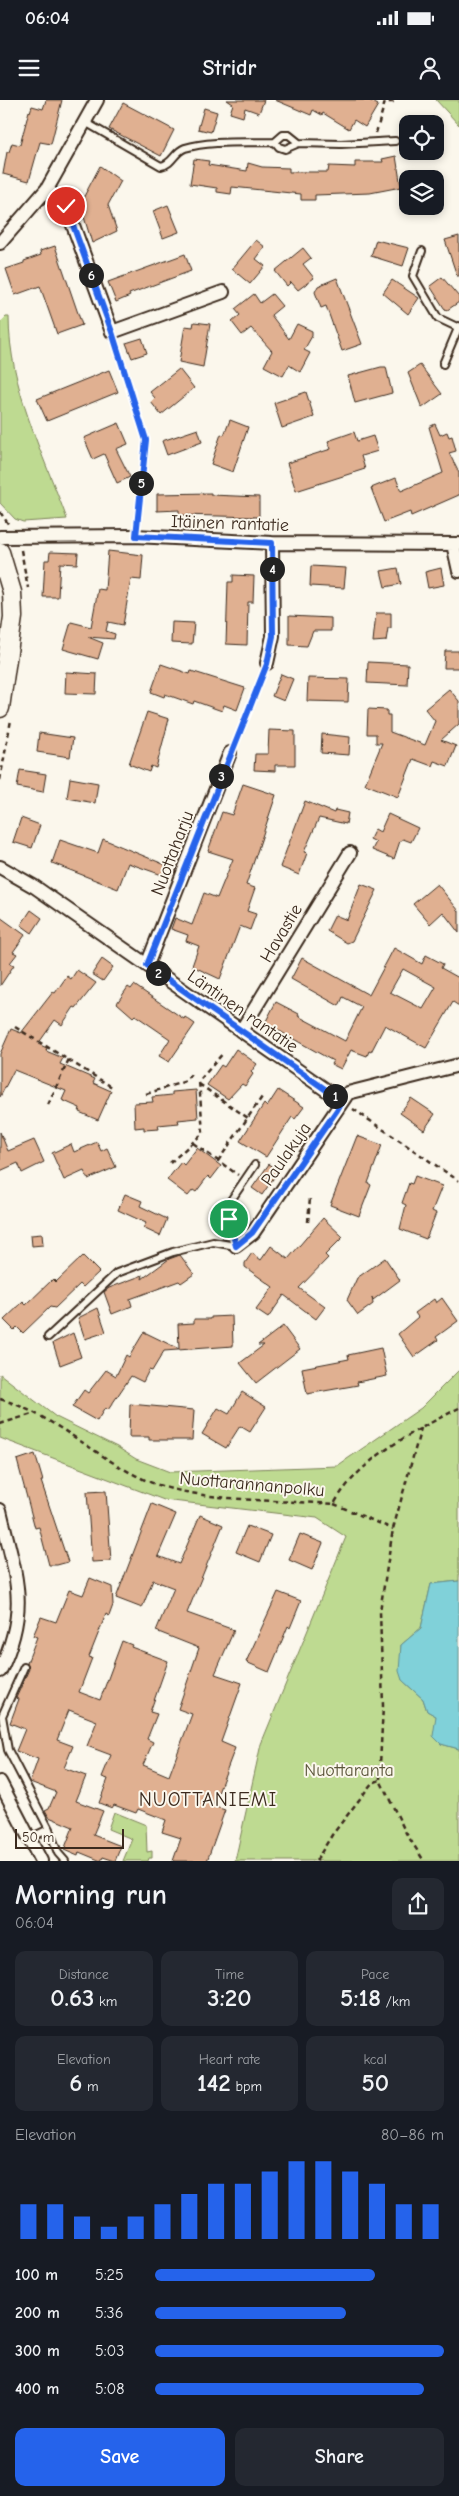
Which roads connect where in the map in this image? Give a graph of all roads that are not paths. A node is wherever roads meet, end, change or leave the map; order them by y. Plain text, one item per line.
1 (97, 100) edge
2 (85, 122) junction
3 (396, 141) dead end
4 (275, 142) junction
5 (299, 143) junction
6 (47, 189) junction
7 (0, 244) edge
8 (422, 251) dead end
9 (223, 292) dead end
10 (458, 326) edge
11 (443, 364) dead end
12 (0, 537) edge
13 (272, 543) junction
14 (456, 544) edge
15 (0, 552) edge
16 (459, 571) edge
17 (267, 664) road end
18 (0, 708) edge
19 (230, 753) road end
20 (350, 853) dead end
21 (0, 867) edge
22 (147, 965) junction
23 (241, 1031) junction
24 (459, 1065) edge
25 (342, 1101) junction
26 (255, 1165) dead end
27 (236, 1246) junction
28 (48, 1337) dead end
29 (0, 1510) edge
30 (5, 1552) edge
31 (24, 1667) dead end
32 (0, 1671) edge
33 (0, 1782) edge
34 (49, 1829) junction
35 (30, 1838) junction
36 (41, 1861) edge
37 (65, 1861) edge

1 - 2 street
2 - 4 lane
2 - 6 street
3 - 5 lane
4 - 5 lane
4 - 5 lane
6 - 7 street
6 - 9 street
8 - 10 lane
10 - 11 lane
12 - 13 street, Itäinen rantatie
13 - 14 street, Itäinen rantatie
13 - 17 street
14 - 16 street
15 - 18 main road
19 - 22 street, Nuottaharju
20 - 23 street, Havastie
21 - 22 street, Läntinen rantatie
22 - 23 street, Läntinen rantatie
23 - 25 street, Läntinen rantatie
24 - 25 street
25 - 27 street, Paulakuja
26 - 27 lane
27 - 28 lane
29 - 30 street
30 - 32 street
31 - 34 lane
33 - 35 street
34 - 35 lane
34 - 37 lane
35 - 36 street

